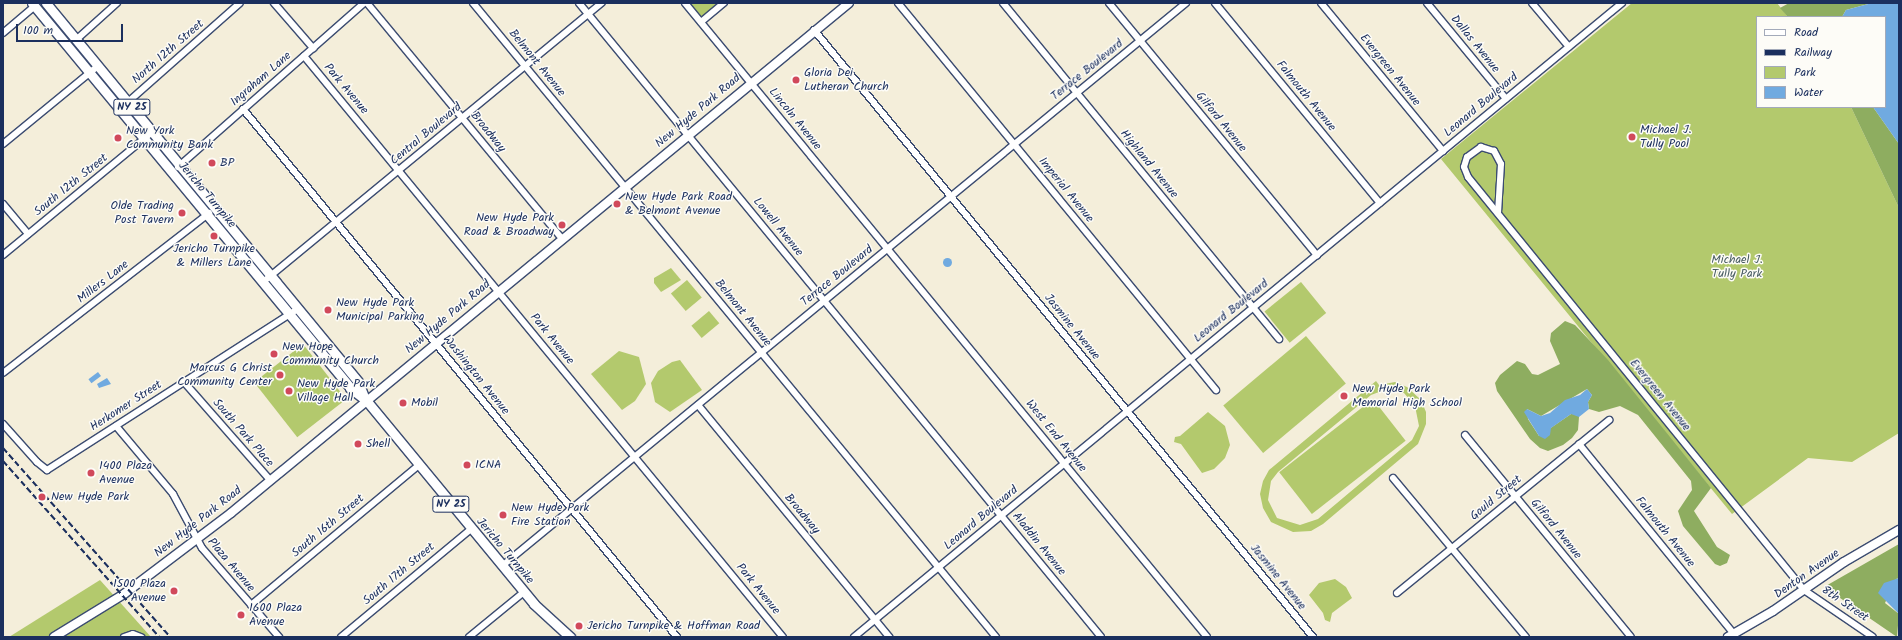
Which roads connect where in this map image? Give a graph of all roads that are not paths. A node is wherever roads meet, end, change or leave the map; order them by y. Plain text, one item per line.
1 (46, 3) edge
2 (117, 3) edge
3 (240, 3) edge
4 (274, 3) edge
5 (366, 3) edge
6 (473, 3) edge
7 (579, 3) edge
8 (602, 3) edge
9 (685, 3) edge
10 (724, 3) edge
11 (849, 3) edge
12 (898, 3) edge
13 (1003, 3) edge
14 (1109, 3) edge
15 (1186, 3) edge
16 (1215, 3) edge
17 (1321, 3) edge
18 (1427, 3) edge
19 (1532, 3) edge
20 (1622, 3) edge
21 (34, 5) edge
22 (588, 14) junction
23 (701, 22) junction
24 (814, 30) junction
25 (3, 33) edge
26 (77, 39) junction
27 (1140, 41) junction
28 (1569, 47) junction
29 (313, 48) junction
30 (304, 56) junction
31 (98, 66) junction
32 (525, 66) junction
33 (89, 72) junction
34 (751, 83) junction
35 (104, 90) junction
36 (1077, 92) junction
37 (1506, 99) junction
38 (128, 102) junction
39 (243, 109) junction
40 (462, 118) junction
41 (152, 132) junction
42 (688, 135) junction
43 (145, 138) junction
44 (3, 144) edge
45 (1014, 144) junction
46 (1443, 151) junction
47 (180, 165) junction
48 (399, 170) junction
49 (173, 172) junction
50 (625, 187) junction
51 (951, 197) junction
52 (1380, 203) junction
53 (3, 204) edge
54 (216, 208) junction
55 (208, 214) junction
56 (1498, 214) junction
57 (336, 222) junction
58 (28, 234) junction
59 (562, 239) junction
60 (888, 249) junction
61 (3, 255) edge
62 (1317, 255) junction
63 (271, 276) junction
64 (263, 282) junction
65 (498, 291) junction
66 (824, 301) junction
67 (1253, 308) junction
68 (298, 309) junction
69 (290, 314) junction
70 (1279, 339) dead end
71 (436, 343) junction
72 (761, 353) junction
73 (1190, 359) junction
74 (3, 373) edge
75 (184, 382) junction
76 (1216, 390) dead end
77 (366, 400) junction
78 (698, 405) junction
79 (1127, 411) junction
80 (1609, 420) dead end
81 (3, 424) edge
82 (116, 426) junction
83 (1465, 435) dead end
84 (1579, 444) junction
85 (635, 457) junction
86 (1064, 463) junction
87 (959, 464) joint
88 (419, 465) junction
89 (1393, 478) dead end
90 (270, 480) junction
91 (1515, 496) junction
92 (572, 509) junction
93 (1001, 515) junction
94 (471, 529) junction
95 (1899, 530) edge
96 (196, 539) junction
97 (1452, 549) junction
98 (502, 566) junction
99 (938, 567) junction
100 (1804, 590) junction
101 (524, 592) junction
102 (1397, 593) dead end
103 (251, 605) junction
104 (875, 620) junction
105 (1731, 635) edge
106 (54, 637) edge
107 (124, 637) edge
108 (141, 637) edge
109 (279, 637) edge
110 (341, 637) edge
111 (469, 637) edge
112 (570, 637) edge
113 (677, 637) edge
114 (783, 637) edge
115 (854, 637) edge
116 (889, 637) edge
117 (996, 637) edge
118 (1101, 637) edge
119 (1207, 637) edge
120 (1313, 637) edge
121 (1526, 637) edge
122 (1631, 637) edge
123 (1873, 637) edge

1 - 26 main road, Jericho Turnpike / NY 25
2 - 26 street
3 - 38 street, North 12th Street
4 - 29 street
5 - 29 street, Ingraham Lane
5 - 40 street, Broadway
6 - 32 street, Belmont Avenue
7 - 22 street, Lowell Avenue
8 - 22 street, Central Boulevard
9 - 23 street, Lincoln Avenue
10 - 23 street
11 - 24 main road, New Hyde Park Road
12 - 45 street, Imperial Avenue
13 - 36 street, Highland Avenue
14 - 27 street, Gilford Avenue
15 - 27 street, Terrace Boulevard
16 - 52 street, Falmouth Avenue
17 - 46 street, Evergreen Avenue
18 - 37 street, Dallas Avenue
19 - 28 street
20 - 28 street, Leonard Boulevard
21 - 25 street
21 - 33 main road, Jericho Turnpike / NY 25
22 - 32 street, Central Boulevard
22 - 42 street, Lowell Avenue
23 - 34 street, Lincoln Avenue
24 - 34 main road, New Hyde Park Road
24 - 51 street, Jasmine Avenue
26 - 31 main road, Jericho Turnpike / NY 25
27 - 36 street, Terrace Boulevard
27 - 62 street, Gilford Avenue
28 - 37 street, Leonard Boulevard
29 - 30 street, Ingraham Lane
30 - 39 street, Ingraham Lane
30 - 48 street, Park Avenue
31 - 33 street
31 - 38 main road, Jericho Turnpike / NY 25
32 - 40 street, Central Boulevard
32 - 50 street, Belmont Avenue
33 - 35 main road, Jericho Turnpike / NY 25
33 - 44 street
34 - 42 main road, New Hyde Park Road
34 - 60 street, Lincoln Avenue
35 - 38 main road
35 - 43 main road, Jericho Turnpike / NY 25
36 - 45 street, Terrace Boulevard
36 - 67 street, Highland Avenue
37 - 46 street, Leonard Boulevard
38 - 41 main road, Jericho Turnpike / NY 25
39 - 47 street, Ingraham Lane
39 - 57 street, Washington Avenue
40 - 48 street, Central Boulevard
40 - 59 street, Broadway
41 - 43 street, South 12th Street
41 - 47 main road, Jericho Turnpike / NY 25
42 - 50 main road, New Hyde Park Road
42 - 66 street, Lowell Avenue
43 - 49 main road, Jericho Turnpike / NY 25
43 - 58 street, South 12th Street
45 - 51 street, Terrace Boulevard
45 - 73 street, Imperial Avenue
46 - 52 street, Leonard Boulevard
47 - 49 street, Ingraham Lane
47 - 54 main road, Jericho Turnpike / NY 25
48 - 57 street, Central Boulevard
48 - 65 street, Park Avenue
49 - 55 main road, Jericho Turnpike / NY 25
50 - 59 main road, New Hyde Park Road
50 - 72 street, Belmont Avenue
51 - 60 street, Terrace Boulevard
51 - 79 street, Jasmine Avenue
52 - 62 street, Leonard Boulevard
53 - 58 street
54 - 55 street, Millers Lane
54 - 63 main road, Jericho Turnpike / NY 25
55 - 64 main road, Jericho Turnpike / NY 25
55 - 74 street, Millers Lane
56 - 56 street, Evergreen Avenue
56 - 100 street, Evergreen Avenue
57 - 63 street, Central Boulevard
57 - 71 street, Washington Avenue
58 - 61 street, South 12th Street
59 - 65 main road, New Hyde Park Road
60 - 66 street, Terrace Boulevard
60 - 86 street, West End Avenue
62 - 67 street, Leonard Boulevard
63 - 64 street, Central Boulevard
63 - 68 main road, Jericho Turnpike / NY 25
64 - 69 main road, Jericho Turnpike / NY 25
65 - 71 main road, New Hyde Park Road
65 - 85 street, Park Avenue
66 - 72 street, Terrace Boulevard
66 - 87 street, Lowell Avenue
67 - 70 street, Highland Avenue
67 - 73 street, Leonard Boulevard
68 - 69 street, Herkomer Street
68 - 77 main road, Jericho Turnpike / NY 25
69 - 75 street, Herkomer Street
69 - 77 main road, Jericho Turnpike / NY 25
71 - 77 main road, New Hyde Park Road
71 - 92 street, Washington Avenue
72 - 78 street, Terrace Boulevard
72 - 99 street, Belmont Avenue
73 - 76 street, Imperial Avenue
73 - 79 street, Leonard Boulevard
75 - 82 street, Herkomer Street
75 - 90 street, South Park Place
77 - 88 main road, Jericho Turnpike / NY 25
77 - 90 main road, New Hyde Park Road
78 - 85 street, Terrace Boulevard
78 - 104 street, Broadway
79 - 86 street, Leonard Boulevard
79 - 120 street, Jasmine Avenue
80 - 84 street, Gould Street
81 - 82 street, Herkomer Street
82 - 96 street, Plaza Avenue
83 - 91 street, Gilford Avenue
84 - 91 street, Gould Street
84 - 105 street, Falmouth Avenue
85 - 92 street, Terrace Boulevard
85 - 114 street, Park Avenue
86 - 93 street, Leonard Boulevard
86 - 119 street, West End Avenue
87 - 93 street, Aladdin Avenue
88 - 94 main road, Jericho Turnpike / NY 25
88 - 103 street, South 16th Street
89 - 97 street
90 - 96 main road, New Hyde Park Road
91 - 97 street, Gould Street
91 - 122 street, Gilford Avenue
92 - 98 street, Terrace Boulevard
92 - 113 street, Washington Avenue
93 - 99 street, Leonard Boulevard
93 - 118 street, Aladdin Avenue
94 - 98 main road, Jericho Turnpike / NY 25
94 - 110 street, South 17th Street
95 - 100 main road, Denton Avenue
96 - 103 street, Plaza Avenue
96 - 106 main road, New Hyde Park Road
97 - 102 street, Gould Street
97 - 121 street
98 - 101 main road, Jericho Turnpike / NY 25
99 - 104 street, Leonard Boulevard
99 - 117 street, Belmont Avenue
100 - 105 main road, Denton Avenue
100 - 123 street, 8th Street
101 - 111 street
101 - 112 main road, Jericho Turnpike / NY 25
103 - 109 street, Plaza Avenue
104 - 115 street, Leonard Boulevard
104 - 116 street, Broadway
107 - 108 street

